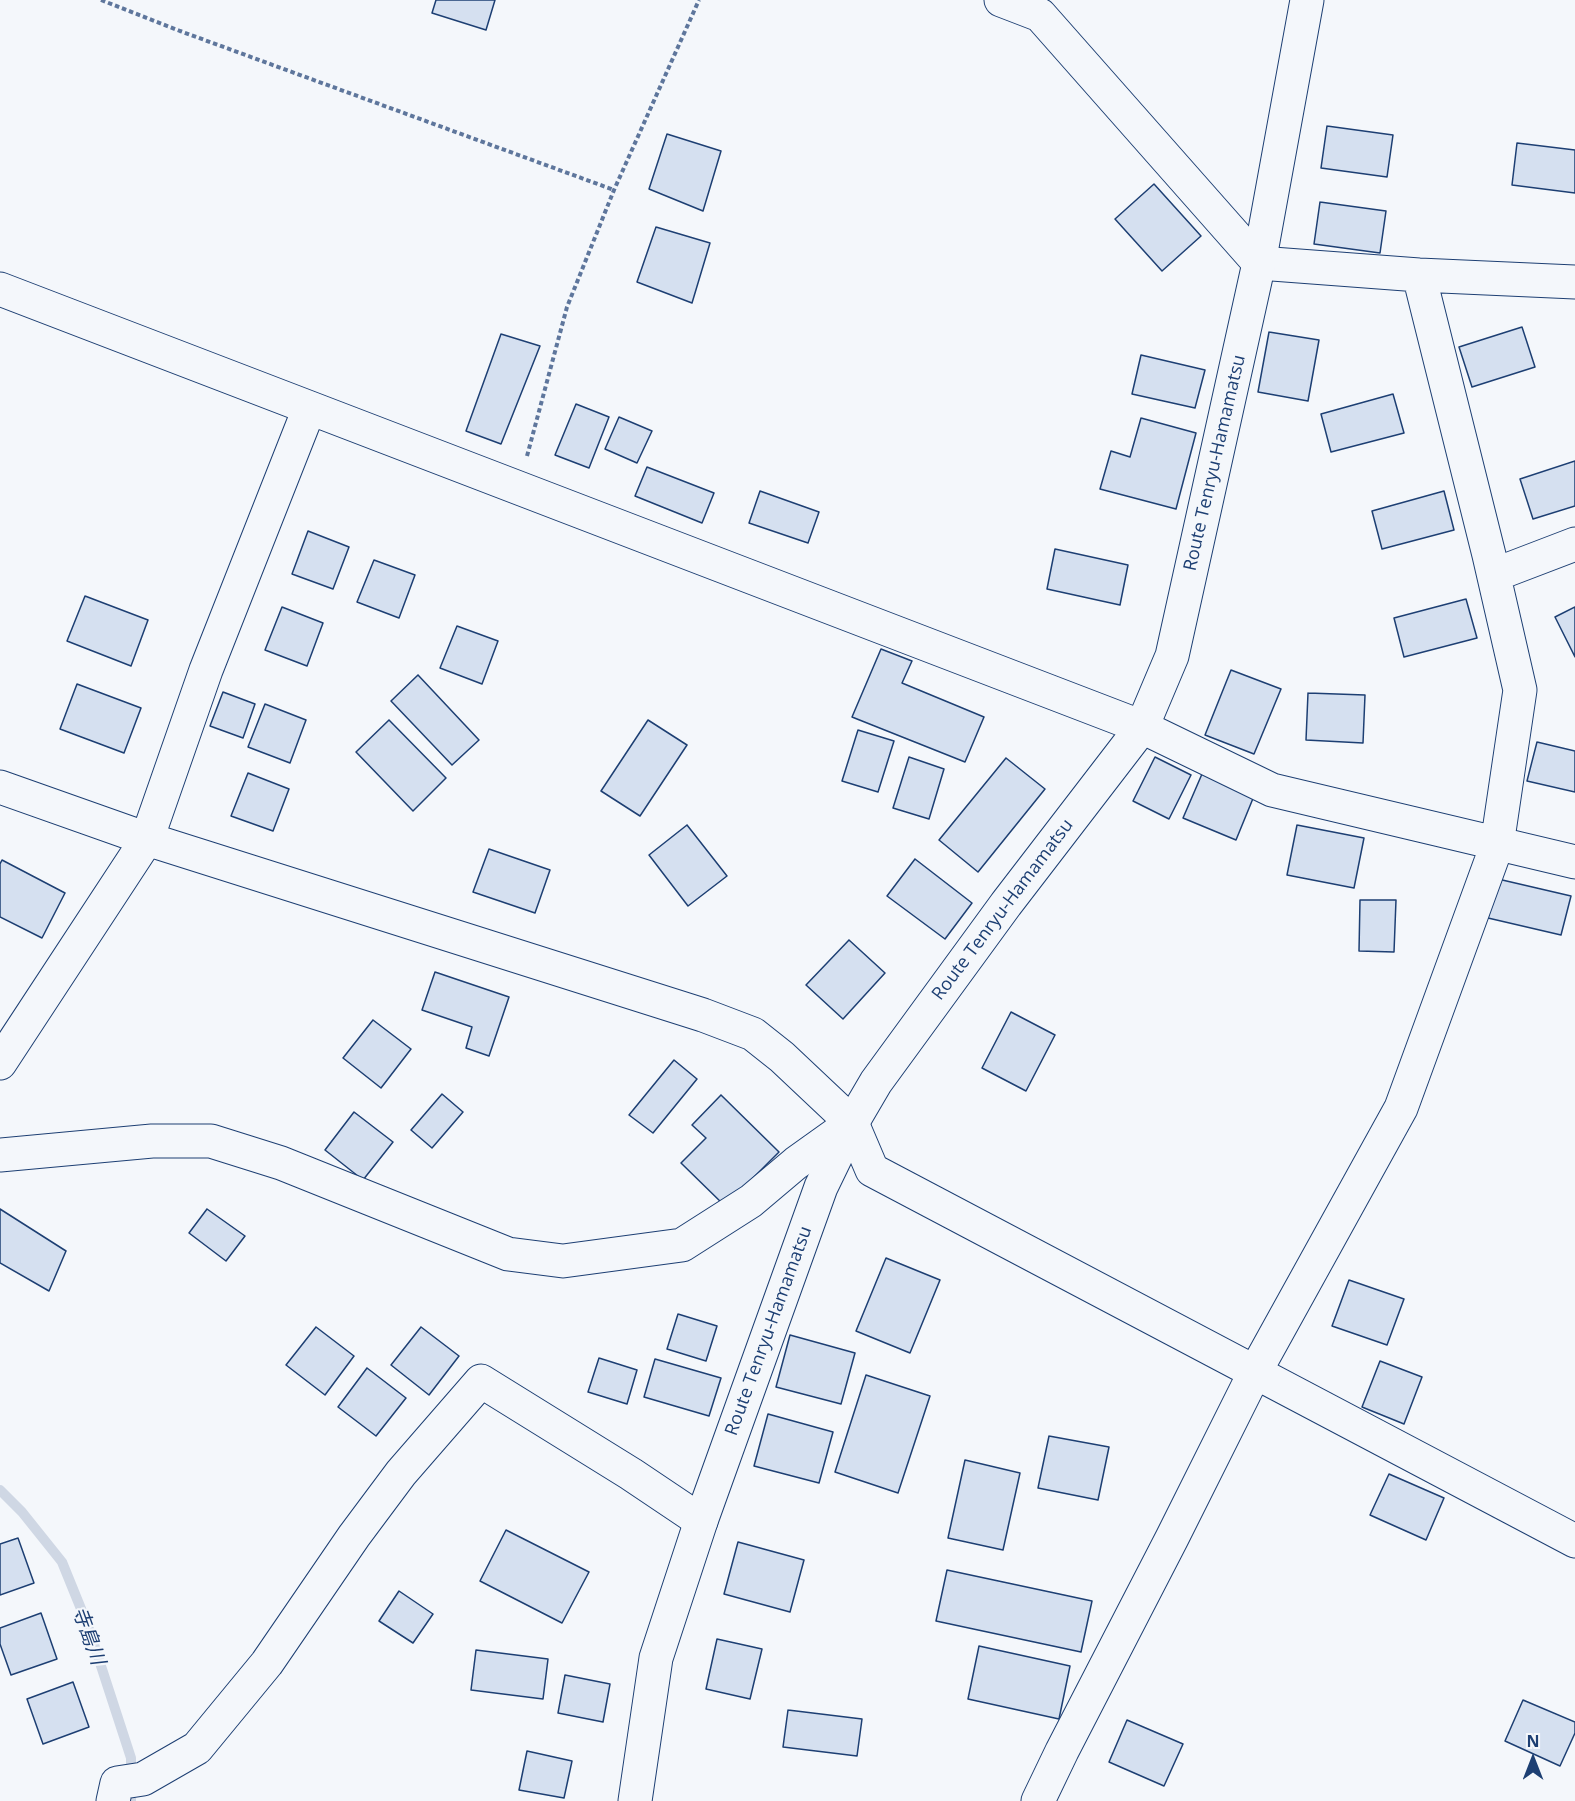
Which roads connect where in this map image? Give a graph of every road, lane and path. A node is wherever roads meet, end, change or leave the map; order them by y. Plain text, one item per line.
1 (101, 0) edge
2 (699, 0) edge
3 (1001, 0) edge
4 (1307, 0) edge
5 (614, 189) junction
6 (1259, 263) junction
7 (1419, 275) junction
8 (1575, 282) edge
9 (0, 289) edge
10 (309, 409) junction
11 (518, 488) junction
12 (1575, 544) edge
13 (1494, 574) junction
14 (1142, 727) junction
15 (0, 787) edge
16 (147, 839) junction
17 (1497, 845) junction
18 (1575, 862) edge
19 (0, 1063) edge
20 (852, 1123) junction
21 (0, 1155) edge
22 (1255, 1372) junction
23 (701, 1521) junction
24 (1575, 1541) edge
25 (124, 1788) edge
26 (635, 1801) edge
27 (1038, 1801) edge

1 - 5 path
2 - 5 path
3 - 6 street
4 - 6 street, Route Tenryu-Hamamatsu
5 - 11 path
6 - 7 street
6 - 14 street, Route Tenryu-Hamamatsu
7 - 8 street
7 - 13 street
9 - 10 street
10 - 11 street
10 - 16 street
11 - 14 street
12 - 13 street
13 - 17 street
14 - 17 street
14 - 20 street, Route Tenryu-Hamamatsu
15 - 16 street
16 - 19 street
16 - 20 street
17 - 18 street
17 - 22 street
20 - 21 street
20 - 22 street
20 - 23 street, Route Tenryu-Hamamatsu
22 - 24 street
22 - 27 street
23 - 25 street
23 - 26 street, Route Tenryu-Hamamatsu

